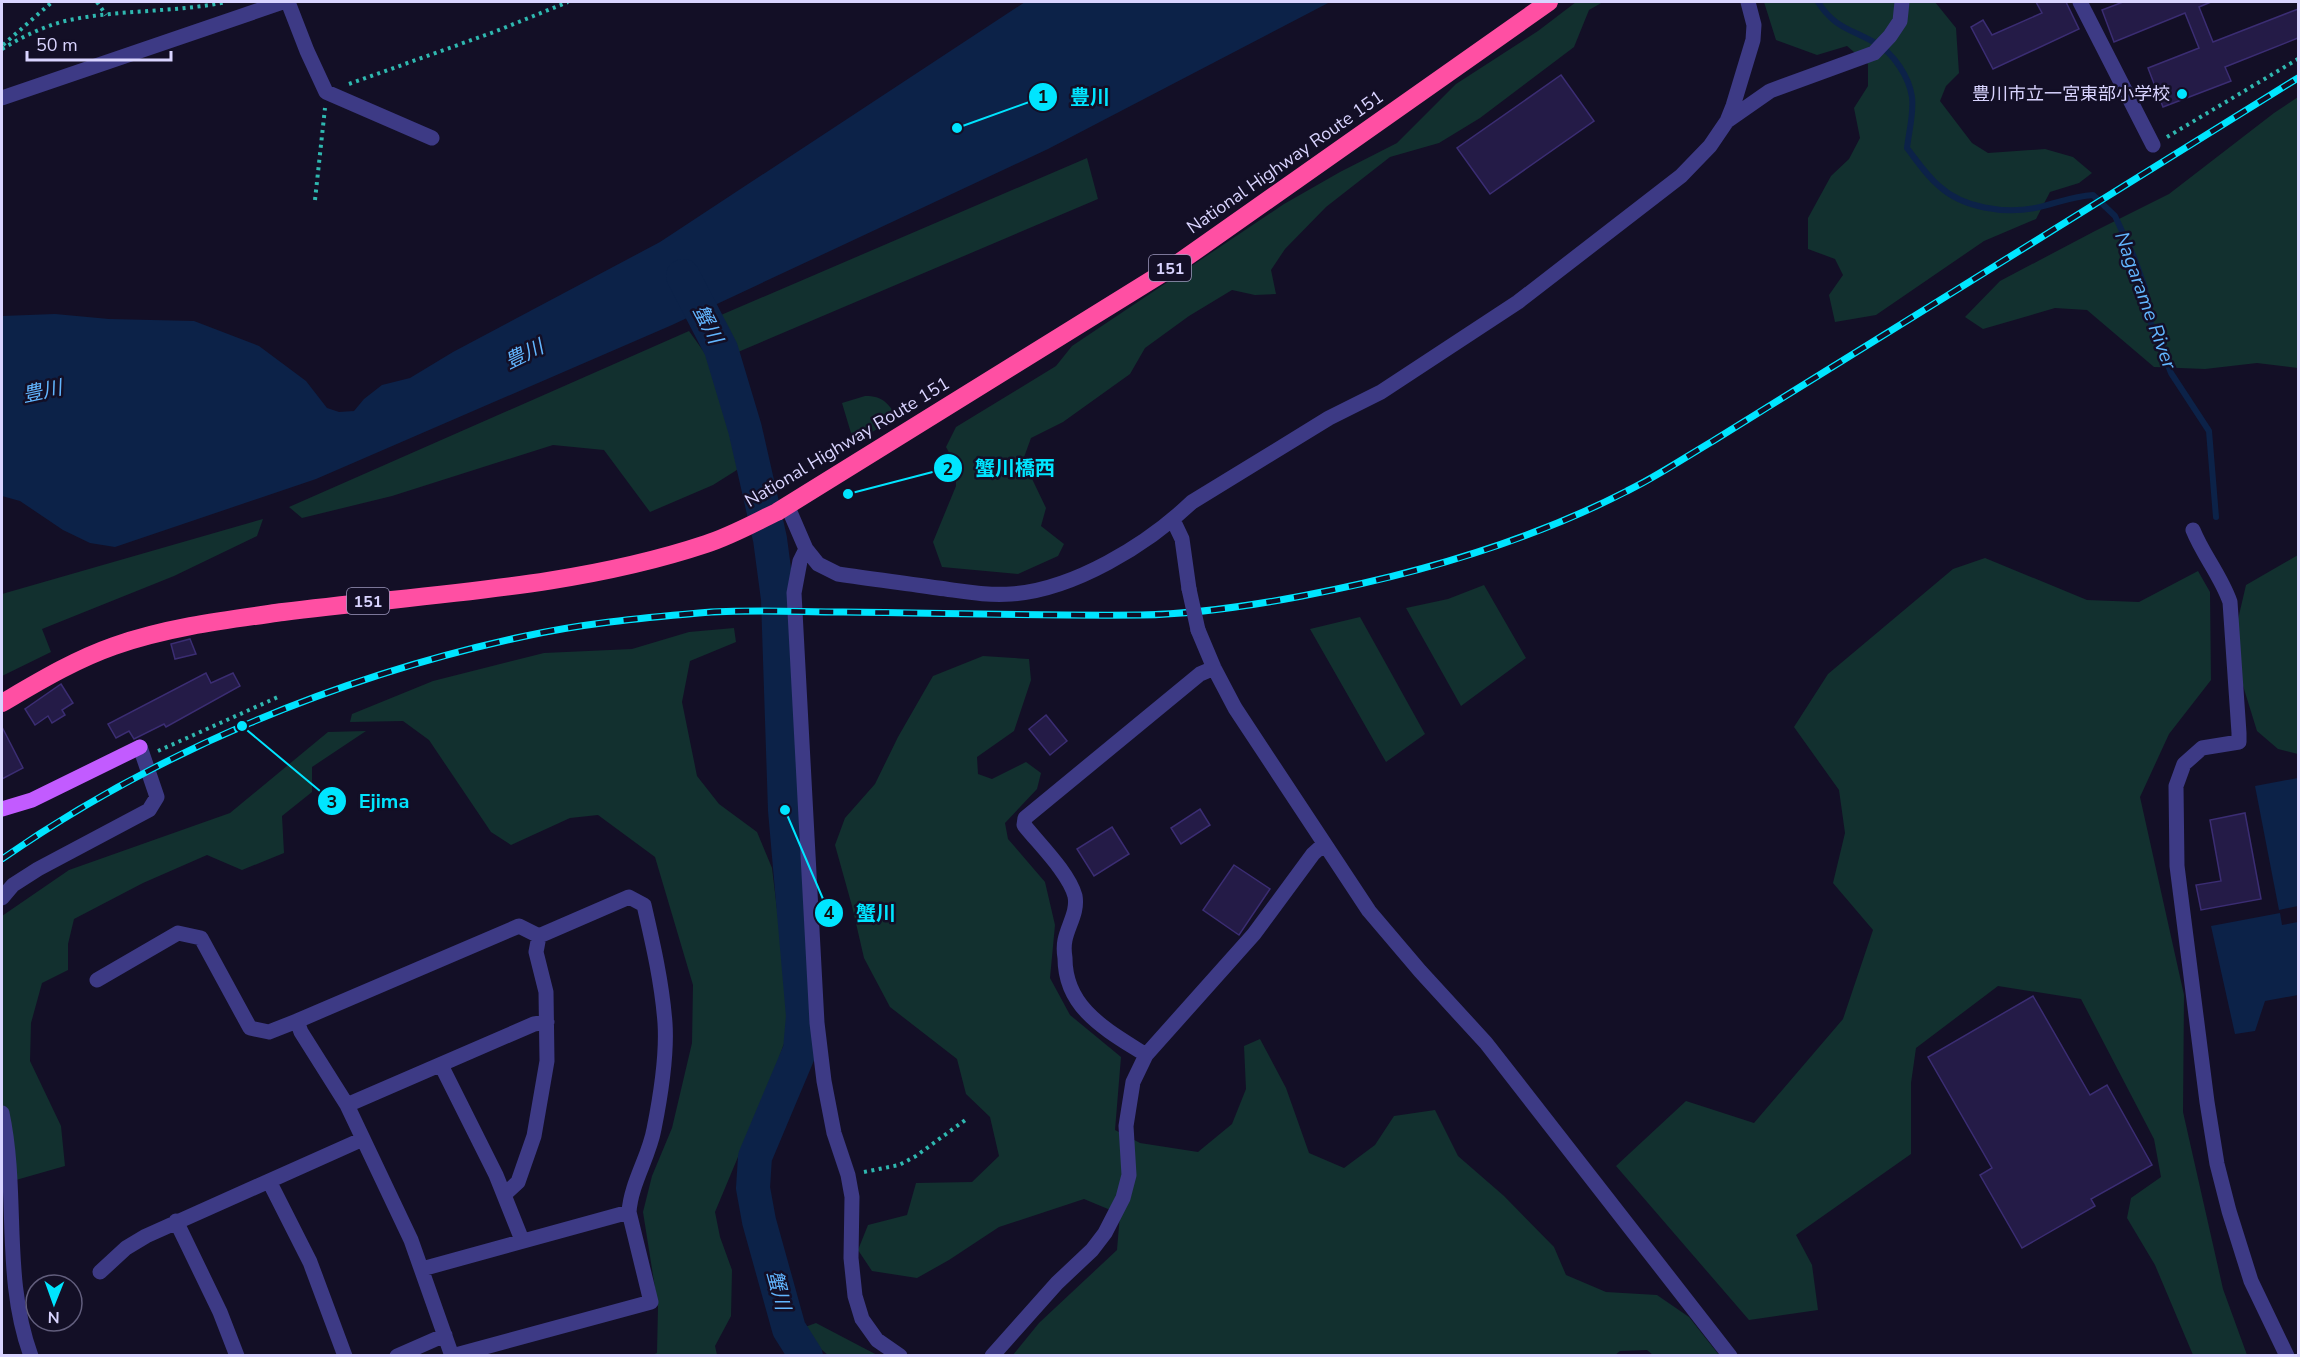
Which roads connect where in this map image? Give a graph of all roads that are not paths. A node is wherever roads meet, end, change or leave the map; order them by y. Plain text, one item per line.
1 (283, 2) edge
2 (288, 2) edge
3 (1549, 2) edge
4 (1748, 2) edge
5 (1902, 2) edge
6 (2079, 2) edge
7 (2, 98) edge
8 (1727, 121) junction
9 (432, 138) dead end
10 (2153, 145) road end
11 (782, 508) junction
12 (1173, 520) junction
13 (2193, 530) dead end
14 (806, 549) junction
15 (1214, 668) junction
16 (2, 704) edge
17 (142, 753) joint
18 (2, 809) edge
19 (1324, 844) junction
20 (2, 898) edge
21 (538, 936) junction
22 (97, 980) dead end
23 (297, 1021) junction
24 (547, 1022) junction
25 (1146, 1054) junction
26 (441, 1065) junction
27 (347, 1105) junction
28 (2, 1113) edge
29 (363, 1139) junction
30 (269, 1181) junction
31 (505, 1194) junction
32 (629, 1212) junction
33 (176, 1221) junction
34 (522, 1240) junction
35 (422, 1269) junction
36 (100, 1272) dead end
37 (445, 1335) junction
38 (31, 1356) edge
39 (237, 1356) edge
40 (345, 1356) edge
41 (397, 1356) edge
42 (900, 1356) edge
43 (992, 1356) edge
44 (1730, 1356) edge
45 (2287, 1356) edge

1 - 7 street
2 - 9 street
3 - 11 highway, National Highway Route 151 / 151
4 - 8 street
5 - 8 street
6 - 10 street
8 - 12 street
11 - 14 street
11 - 16 highway, National Highway Route 151 / 151
12 - 14 street
12 - 15 street, bridge
13 - 45 street
14 - 42 street
15 - 19 street
15 - 25 street
17 - 18 main road
17 - 20 street
19 - 25 street
19 - 44 street
21 - 23 street
21 - 24 street
21 - 32 street
22 - 23 street
23 - 27 street
24 - 26 street
24 - 31 street
25 - 43 street
26 - 27 street
26 - 31 street
27 - 29 street
28 - 38 street
29 - 30 street
29 - 35 street
30 - 33 street
30 - 40 street
31 - 34 street
32 - 34 street
32 - 37 street
33 - 36 street
33 - 39 street
34 - 35 street
35 - 37 street
37 - 41 street

